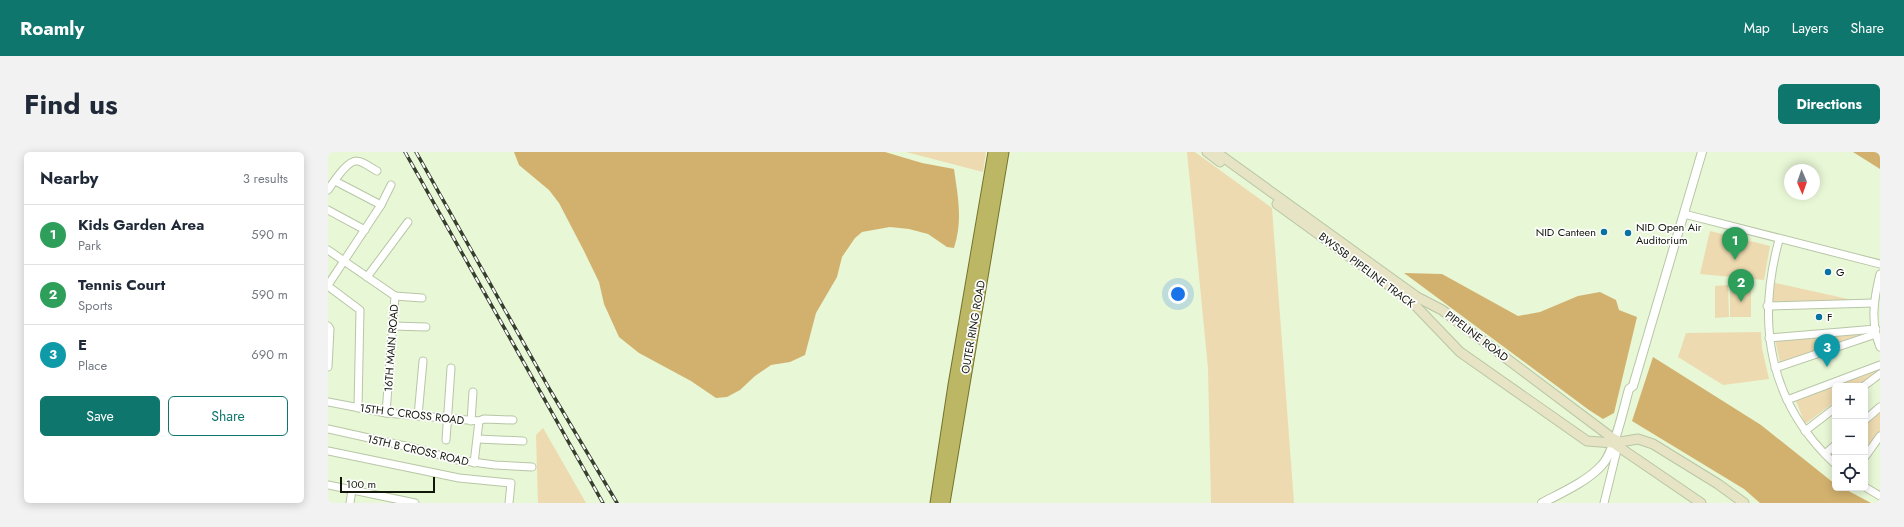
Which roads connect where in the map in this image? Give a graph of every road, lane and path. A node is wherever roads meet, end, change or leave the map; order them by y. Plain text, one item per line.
1 (994, 152) edge
2 (1003, 152) edge
3 (1207, 152) edge
4 (1702, 152) edge
5 (1217, 156) edge
6 (377, 171) dead end
7 (335, 181) junction
8 (391, 185) dead end
9 (328, 190) edge
10 (381, 206) junction
11 (328, 210) edge
12 (1684, 214) junction
13 (408, 222) dead end
14 (365, 230) junction
15 (1779, 240) junction
16 (328, 250) edge
17 (345, 261) junction
18 (1880, 264) edge
19 (1880, 274) edge
20 (367, 277) junction
21 (328, 285) edge
22 (395, 296) junction
23 (422, 298) dead end
24 (1876, 300) edge
25 (1767, 306) junction
26 (393, 326) junction
27 (329, 327) edge
28 (426, 327) dead end
29 (1876, 332) junction
30 (1769, 338) junction
31 (1880, 347) edge
32 (423, 361) dead end
33 (1880, 365) edge
34 (328, 366) edge
35 (451, 368) dead end
36 (1775, 368) junction
37 (1880, 374) edge
38 (1868, 383) edge
39 (472, 392) dead end
40 (1787, 400) junction
41 (328, 402) edge
42 (1880, 407) edge
43 (358, 408) junction
44 (1832, 410) edge
45 (386, 413) junction
46 (418, 416) junction
47 (1866, 419) edge
48 (448, 420) junction
49 (513, 420) dead end
50 (471, 421) junction
51 (479, 421) junction
52 (328, 429) edge
53 (1805, 431) junction
54 (1880, 436) edge
55 (478, 439) junction
56 (446, 440) dead end
57 (523, 441) dead end
58 (1616, 442) junction
59 (1832, 447) edge
60 (328, 451) edge
61 (1824, 454) junction
62 (1866, 455) edge
63 (1832, 461) edge
64 (474, 463) junction
65 (532, 467) dead end
66 (328, 485) edge
67 (1868, 489) edge
68 (352, 490) junction
69 (379, 495) junction
70 (1880, 496) edge
71 (350, 503) edge
72 (377, 503) edge
73 (415, 503) edge
74 (509, 503) edge
75 (936, 503) edge
76 (944, 503) edge
77 (1542, 503) edge
78 (1604, 503) edge
79 (1701, 503) edge
80 (1744, 503) edge

1 - 75 highway, OUTER RING ROAD
2 - 76 highway, OUTER RING ROAD
3 - 5 main road, PIPELINE ROAD
4 - 12 street
5 - 58 main road, PIPELINE ROAD
5 - 58 main road, BWSSB PIPELINE TRACK
6 - 7 street
7 - 9 street
7 - 10 street
8 - 10 street
10 - 14 street
11 - 14 street
12 - 15 street
12 - 58 street
13 - 20 street
14 - 17 street
15 - 18 street
15 - 25 street
16 - 17 street, 16TH MAIN ROAD
17 - 20 street, 16TH MAIN ROAD
17 - 21 street
19 - 24 street
20 - 22 street, 16TH MAIN ROAD
21 - 43 street
22 - 23 street
22 - 26 street, 16TH MAIN ROAD
24 - 25 street
24 - 29 street
25 - 30 street
26 - 28 street
26 - 45 street, 16TH MAIN ROAD
27 - 34 street
29 - 30 street
29 - 31 street
29 - 36 street
30 - 36 street
32 - 46 street
33 - 40 street
35 - 48 street
36 - 40 street
37 - 38 street
39 - 50 street
40 - 53 street
41 - 43 street, 15TH C CROSS ROAD
42 - 47 street
43 - 45 street, 15TH C CROSS ROAD
44 - 53 street
45 - 46 street, 15TH C CROSS ROAD
46 - 48 street, 15TH C CROSS ROAD
48 - 50 street, 15TH C CROSS ROAD
48 - 56 street
49 - 51 street
50 - 51 street, 15TH C CROSS ROAD
51 - 55 street, 15TH C CROSS ROAD
52 - 64 street, 15TH B CROSS ROAD
53 - 61 street
54 - 62 street
55 - 57 street
55 - 64 street, 15TH C CROSS ROAD
58 - 77 street
58 - 78 street
58 - 79 main road, PIPELINE ROAD
58 - 80 main road
59 - 61 street
60 - 74 street
61 - 63 street
64 - 65 street, 15TH B CROSS ROAD
66 - 68 street
67 - 70 street
68 - 69 street
68 - 71 street
69 - 72 street
69 - 73 street

